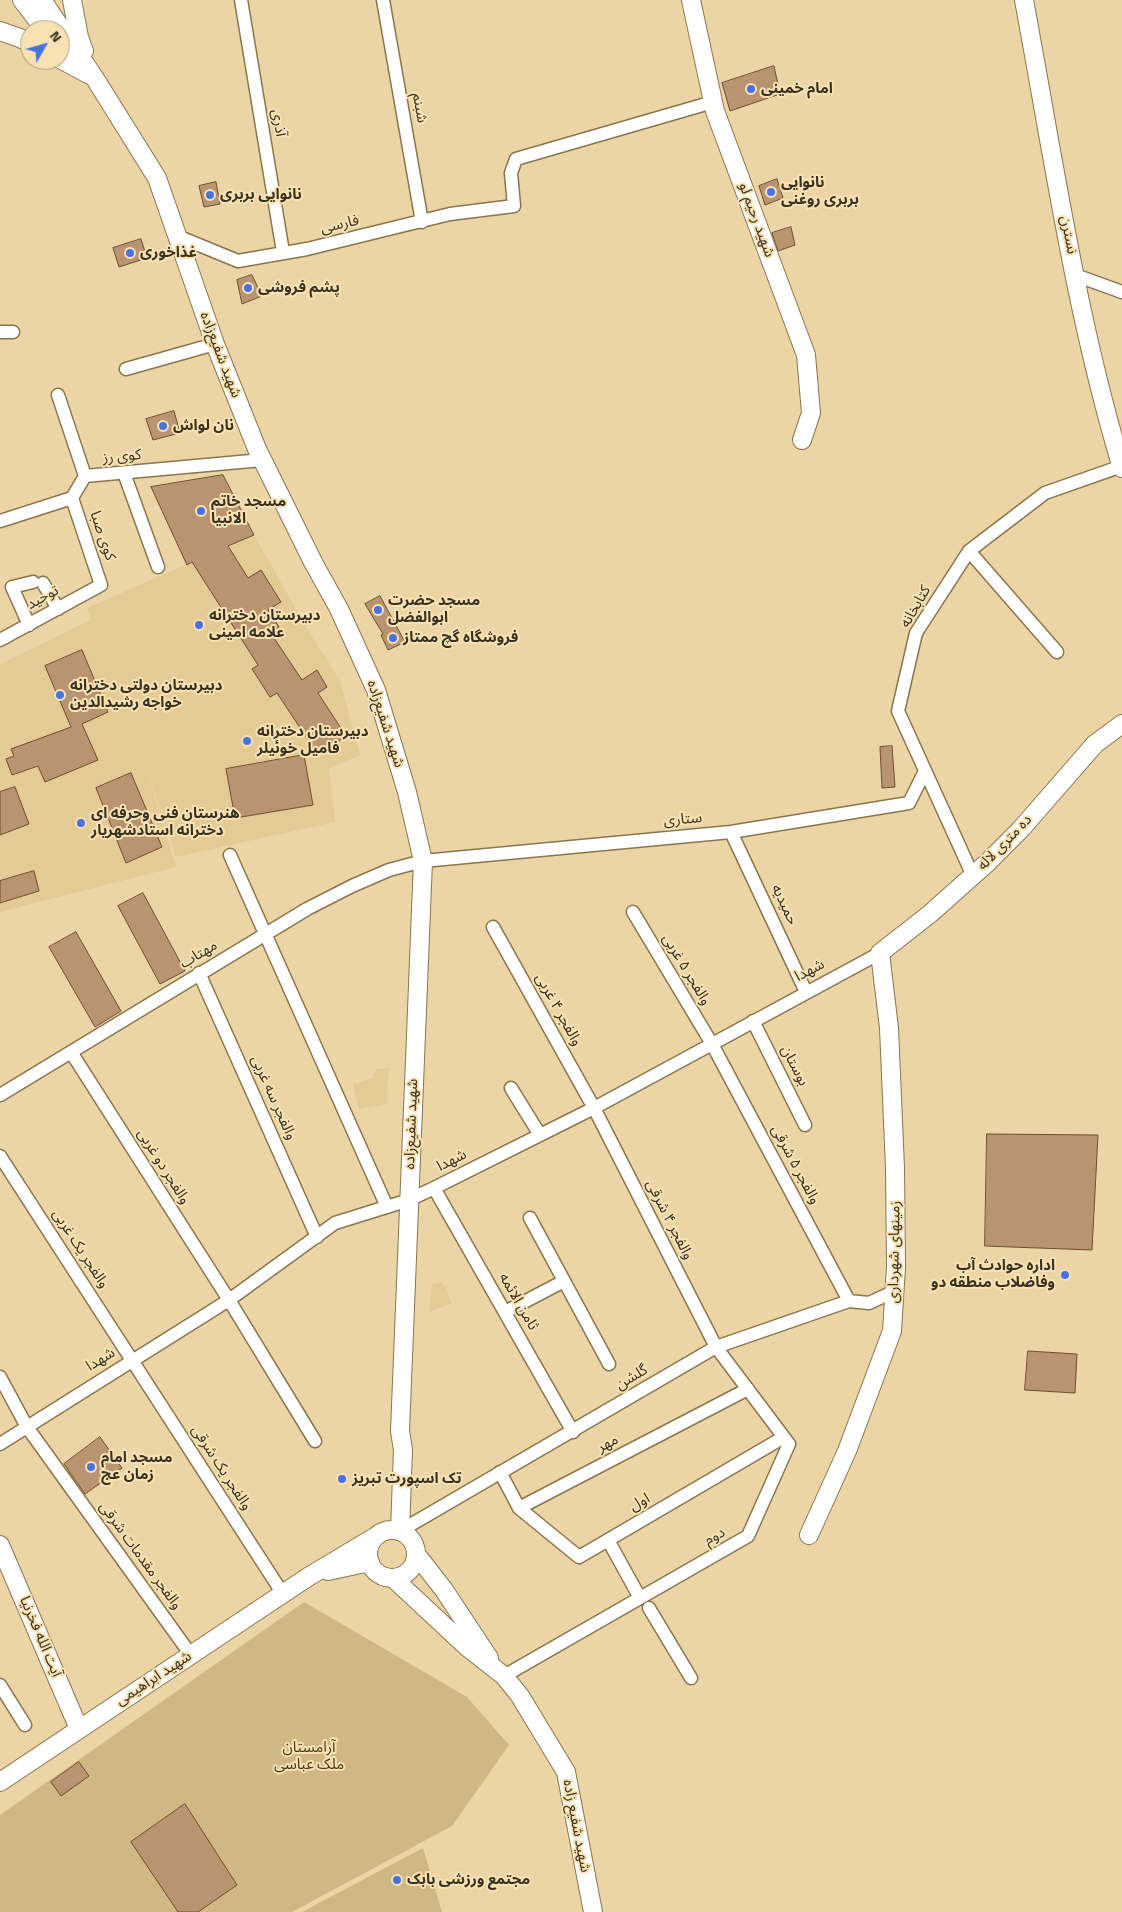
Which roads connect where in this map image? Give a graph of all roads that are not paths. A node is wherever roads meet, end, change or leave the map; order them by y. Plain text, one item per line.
1 (22, 0) edge
2 (42, 0) edge
3 (72, 0) edge
4 (241, 0) edge
5 (384, 0) edge
6 (691, 0) edge
7 (1024, 0) edge
8 (38, 20) edge
9 (0, 31) edge
10 (20, 38) edge
11 (70, 54) edge
12 (70, 64) edge
13 (94, 77) junction
14 (713, 102) junction
15 (422, 222) junction
16 (177, 236) junction
17 (283, 252) junction
18 (1075, 275) junction
19 (1122, 292) edge
20 (215, 344) junction
21 (126, 369) dead end
22 (58, 395) dead end
23 (802, 440) dead end
24 (262, 460) junction
25 (1122, 467) edge
26 (124, 472) junction
27 (85, 476) junction
28 (72, 498) junction
29 (0, 521) edge
30 (970, 551) junction
31 (158, 566) dead end
32 (101, 585) joint
33 (58, 609) junction
34 (29, 624) junction
35 (0, 640) edge
36 (1058, 652) dead end
37 (1122, 724) edge
38 (925, 771) junction
39 (731, 832) junction
40 (230, 855) dead end
41 (423, 861) junction
42 (973, 876) junction
43 (633, 912) dead end
44 (493, 927) dead end
45 (264, 934) junction
46 (880, 953) junction
47 (199, 973) junction
48 (806, 992) junction
49 (753, 1021) junction
50 (712, 1044) junction
51 (71, 1052) junction
52 (511, 1088) dead end
53 (0, 1095) edge
54 (594, 1108) junction
55 (806, 1125) dead end
56 (540, 1135) junction
57 (0, 1156) edge
58 (434, 1188) junction
59 (409, 1200) junction
60 (387, 1207) junction
61 (530, 1218) dead end
62 (317, 1237) junction
63 (564, 1281) junction
64 (895, 1291) junction
65 (229, 1300) junction
66 (849, 1301) junction
67 (505, 1312) junction
68 (716, 1347) junction
69 (132, 1360) junction
70 (608, 1364) dead end
71 (0, 1377) edge
72 (748, 1389) junction
73 (27, 1427) junction
74 (573, 1432) junction
75 (784, 1437) junction
76 (315, 1441) dead end
77 (0, 1444) edge
78 (500, 1472) junction
79 (519, 1508) junction
80 (389, 1532) junction
81 (810, 1536) dead end
82 (608, 1540) junction
83 (0, 1545) edge
84 (416, 1554) junction
85 (370, 1562) junction
86 (308, 1577) junction
87 (393, 1578) junction
88 (283, 1594) junction
89 (640, 1598) junction
90 (649, 1608) dead end
91 (191, 1655) junction
92 (501, 1674) junction
93 (691, 1678) dead end
94 (0, 1685) edge
95 (25, 1725) dead end
96 (79, 1729) junction
97 (0, 1782) edge
98 (593, 1912) edge

1 - 8 street
2 - 13 street
3 - 13 street
4 - 17 street, آذری
5 - 15 street, شبنم
6 - 14 street, شهید رحیم لو
7 - 18 street, نسترن
9 - 10 street
11 - 13 street
12 - 13 street
13 - 16 street, شهید شفیع‌زاده
14 - 15 street, فارسی
14 - 23 street, شهید رحیم لو
15 - 17 street, فارسی
16 - 17 street, فارسی
16 - 20 street, شهید شفیع‌زاده
18 - 19 street
18 - 25 street, نسترن
20 - 21 street
20 - 24 street, شهید شفیع‌زاده
22 - 27 street
24 - 26 street, کوی رز
24 - 41 street, شهید شفیع‌زاده
25 - 30 street, کتابخانه
26 - 27 street, کوی رز
26 - 31 street
27 - 28 street, کوی رز
28 - 29 street
28 - 32 street, کوی صبا
30 - 36 street
30 - 38 street, کتابخانه
32 - 33 street, توحید
33 - 34 street, توحید
33 - 34 street
34 - 35 street, توحید
37 - 42 street, ده متری لاله
38 - 39 street, ستاری
38 - 42 street, کتابخانه
39 - 41 street, ستاری
39 - 48 street, حمیدیه
40 - 45 street
41 - 45 street, مهتاب
41 - 59 street, شهید شفیع‌زاده
42 - 46 street, ده متری لاله
43 - 50 street, والفجر ۵ غربی
44 - 54 street, والفجر ۴ غربی
45 - 47 street, مهتاب
45 - 60 street
46 - 48 street, شهدا
46 - 64 street, زمینهای شهرداری
47 - 51 street, مهتاب
47 - 62 street, والفجر سه غربی
48 - 49 street, شهدا
49 - 50 street, شهدا
49 - 55 street, بوستان
50 - 54 street, شهدا
50 - 66 street, والفجر ۵ شرقی
51 - 53 street, مهتاب
51 - 65 street, والفجر دو غربی
52 - 56 street
54 - 56 street, شهدا
54 - 68 street, والفجر ۴ شرقی
56 - 58 street, شهدا
57 - 69 street, والفجر یک غربی
58 - 59 street, شهدا
58 - 67 street, ثامن الائمه
59 - 60 street, شهدا
59 - 80 street, شهید شفیع‌زاده
60 - 62 street, شهدا
61 - 63 street
62 - 65 street, شهدا
63 - 67 street
63 - 70 street
64 - 66 street, گلشن
64 - 81 street, زمینهای شهرداری
65 - 69 street, شهدا
65 - 76 street, والفجر دو غربی
66 - 68 street, گلشن
67 - 74 street, ثامن الائمه
68 - 72 street
68 - 74 street, گلشن
69 - 73 street, شهدا
69 - 88 street, والفجر یک شرقی
71 - 73 street, والفجر مقدمات شرقی
72 - 75 street
72 - 79 street, مهر
73 - 77 street, شهدا
73 - 91 street, والفجر مقدمات شرقی
74 - 78 street, گلشن
75 - 82 street, اول
75 - 89 street, دوم
78 - 79 street
78 - 80 street, گلشن
79 - 82 street, اول
80 - 84 street
80 - 85 street
80 - 86 street, شهید ابراهیمی
82 - 89 street
83 - 96 street, آیت الله فخرنیا
84 - 87 street
84 - 92 street, شهید شفیع زاده
85 - 86 street, شهید ابراهیمی
85 - 87 street
86 - 88 street, شهید ابراهیمی
87 - 92 street, شهید شفیع زاده
88 - 91 street, شهید ابراهیمی
89 - 92 street, دوم
90 - 93 street
91 - 96 street, شهید ابراهیمی
92 - 98 street, شهید شفیع زاده
94 - 95 street
96 - 97 street, شهید ابراهیمی

